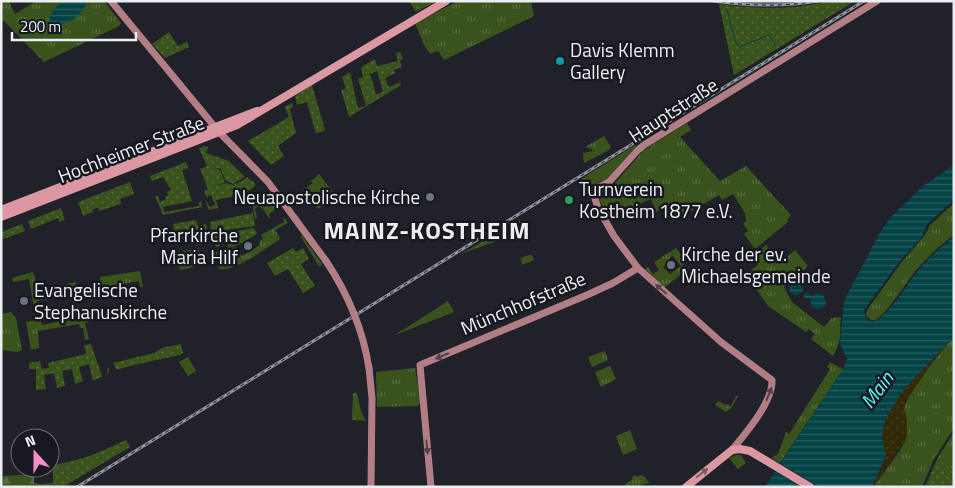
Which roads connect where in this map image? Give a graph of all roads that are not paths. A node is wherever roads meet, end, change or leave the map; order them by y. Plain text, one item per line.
1 (111, 1) edge
2 (446, 1) edge
3 (877, 1) edge
4 (217, 129) junction
5 (1, 210) edge
6 (1, 217) edge
7 (638, 268) junction
8 (744, 436) junction
9 (732, 450) junction
10 (750, 451) junction
11 (371, 487) edge
12 (431, 487) edge
13 (686, 487) edge
14 (810, 487) edge

1 - 4 street
2 - 4 main road, Hochheimer Straße
3 - 7 street, Hauptstraße
4 - 5 main road, Hochheimer Straße
4 - 6 main road, Hochheimer Straße
4 - 11 street, bridge
8 -> 7 street, Hauptstraße
7 -> 12 street, Münchhofstraße
8 - 9 street, Hauptstraße
8 - 10 street
9 - 10 main road
13 -> 9 main road, Hauptstraße
10 - 14 main road

